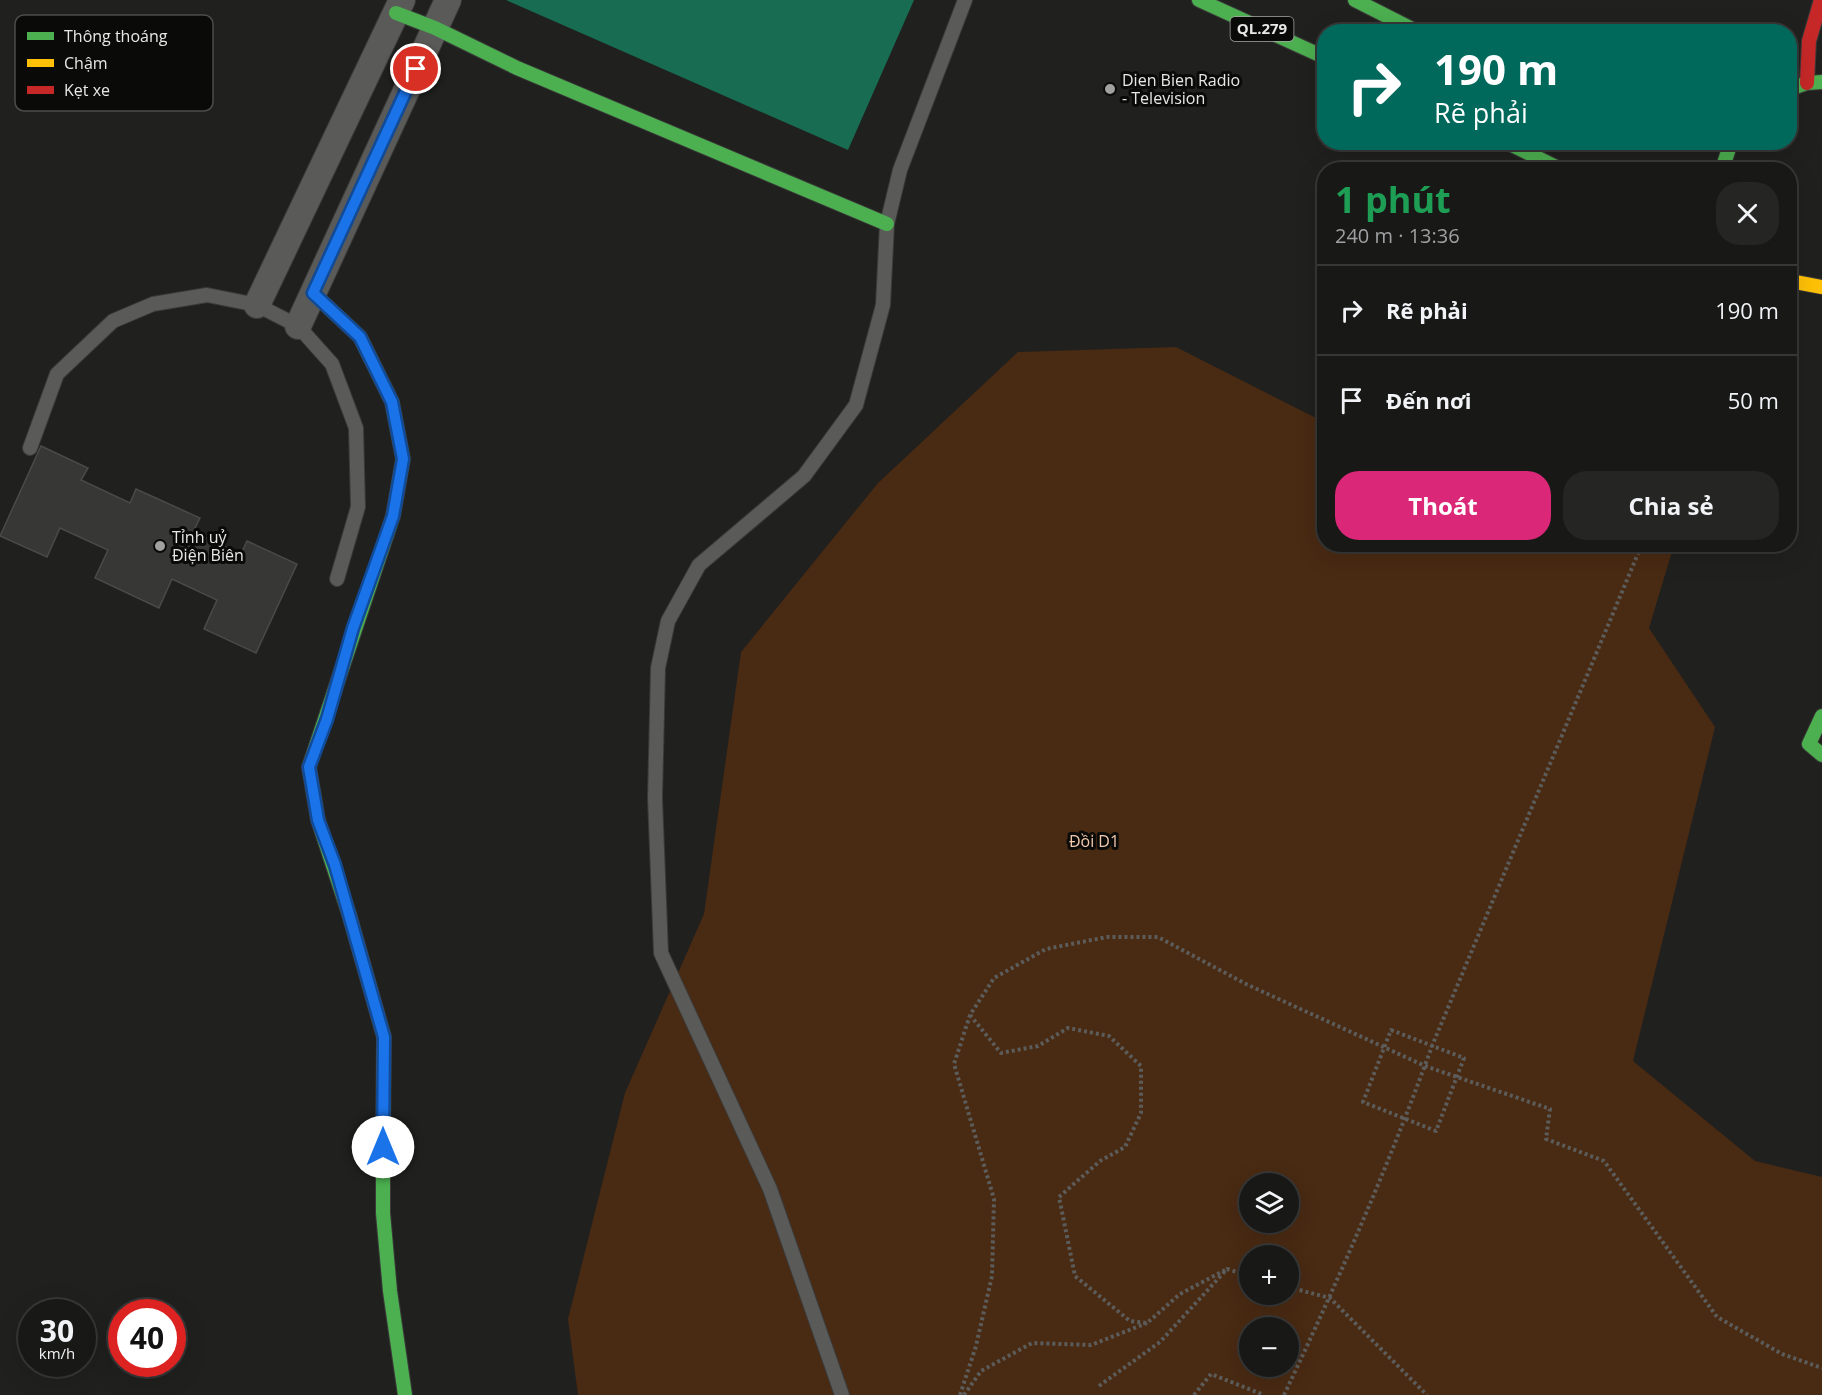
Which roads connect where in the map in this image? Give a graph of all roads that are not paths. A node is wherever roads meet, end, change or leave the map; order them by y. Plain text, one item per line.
1 (448, 0) edge
2 (965, 0) edge
3 (1199, 0) edge
4 (1354, 0) edge
5 (1821, 0) edge
6 (399, 6) edge
7 (1402, 24) edge
8 (435, 28) junction
9 (1317, 54) edge
10 (1822, 82) edge
11 (1806, 83) junction
12 (1797, 86) edge
13 (1522, 150) edge
14 (1546, 162) edge
15 (887, 224) junction
16 (1797, 283) edge
17 (1818, 289) edge
18 (313, 293) junction
19 (257, 306) junction
20 (298, 326) junction
21 (30, 448) dead end
22 (337, 579) dead end
23 (1822, 716) edge
24 (1822, 755) edge
25 (405, 1395) edge
26 (842, 1395) edge

1 - 8 street
2 - 15 lane
3 - 9 main road, QL.279
4 - 7 main road
5 - 11 main road
6 - 8 main road
6 - 19 street
8 - 15 main road
8 - 18 street
10 - 11 main road
11 - 12 main road
13 - 14 main road
15 - 26 lane
16 - 17 main road
18 - 20 street
18 - 25 main road
19 - 20 lane
19 - 21 lane
20 - 22 lane
23 - 24 main road

